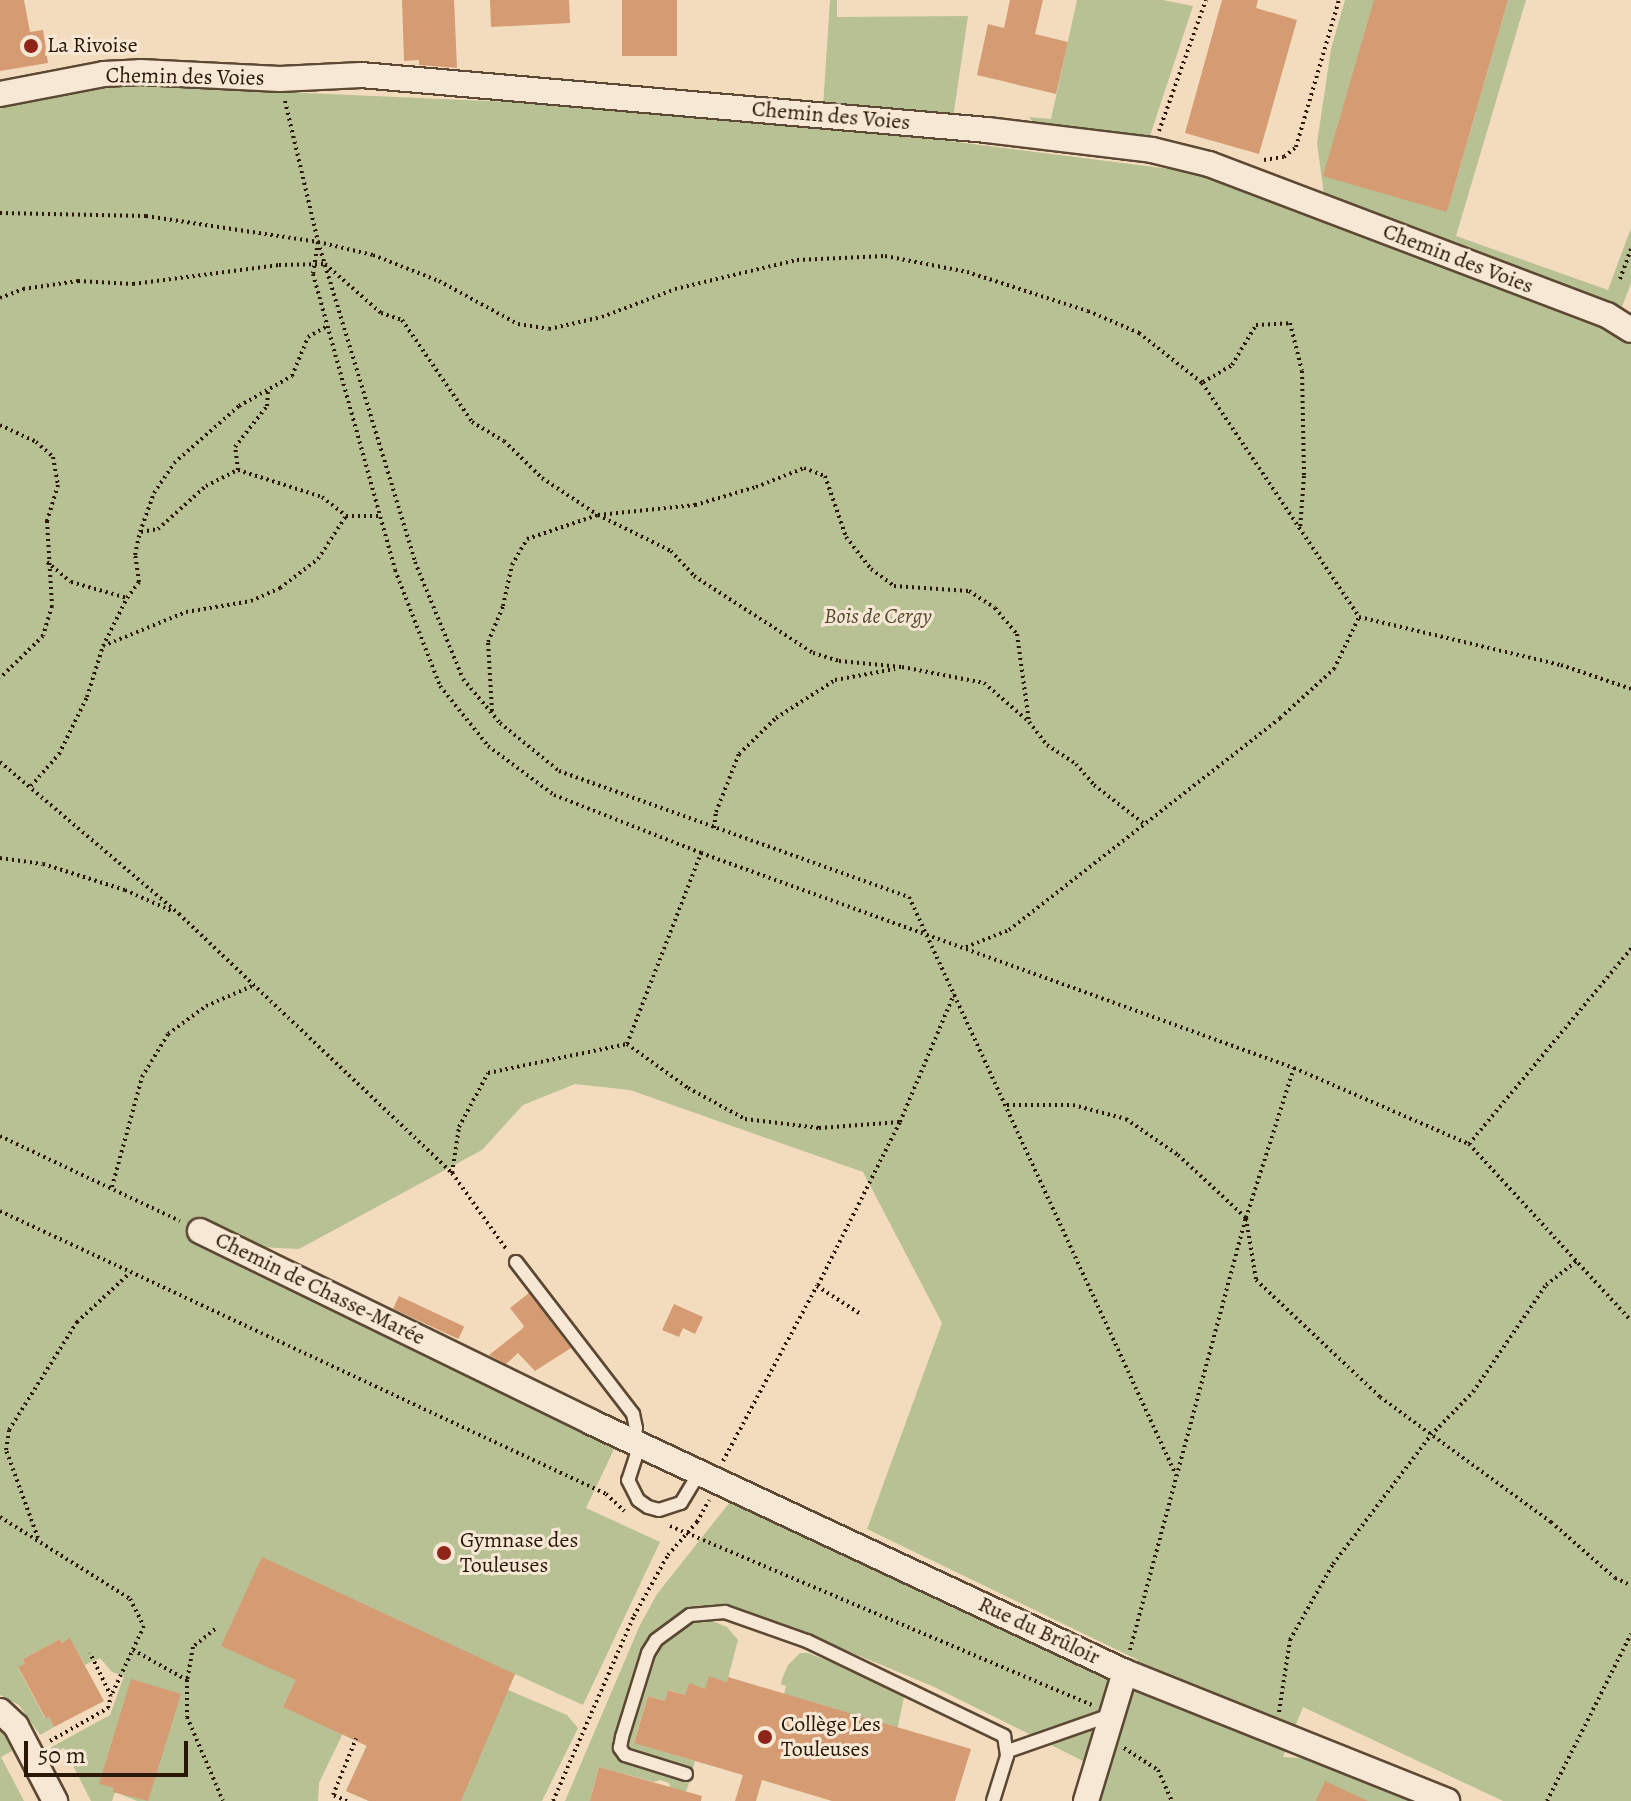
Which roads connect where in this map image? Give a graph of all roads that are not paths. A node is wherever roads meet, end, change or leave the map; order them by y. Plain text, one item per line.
1 (0, 94) edge
2 (1631, 330) edge
3 (200, 1231) road end
4 (516, 1262) road end
5 (637, 1442) junction
6 (709, 1475) junction
7 (1125, 1672) junction
8 (0, 1711) edge
9 (1109, 1725) junction
10 (1008, 1751) junction
11 (686, 1774) dead end
12 (55, 1801) edge
13 (993, 1801) edge
14 (1086, 1801) edge
15 (1447, 1801) edge

1 - 2 street, Chemin des Voies
3 - 5 street, Chemin de Chasse-Marée
4 - 5 lane
5 - 6 street, Rue du Brûloir
5 - 6 lane
6 - 7 street, Rue du Brûloir
7 - 9 street
7 - 15 street, Rue du Brûloir
8 - 12 street
9 - 10 lane
9 - 14 street
10 - 11 lane
10 - 13 lane

